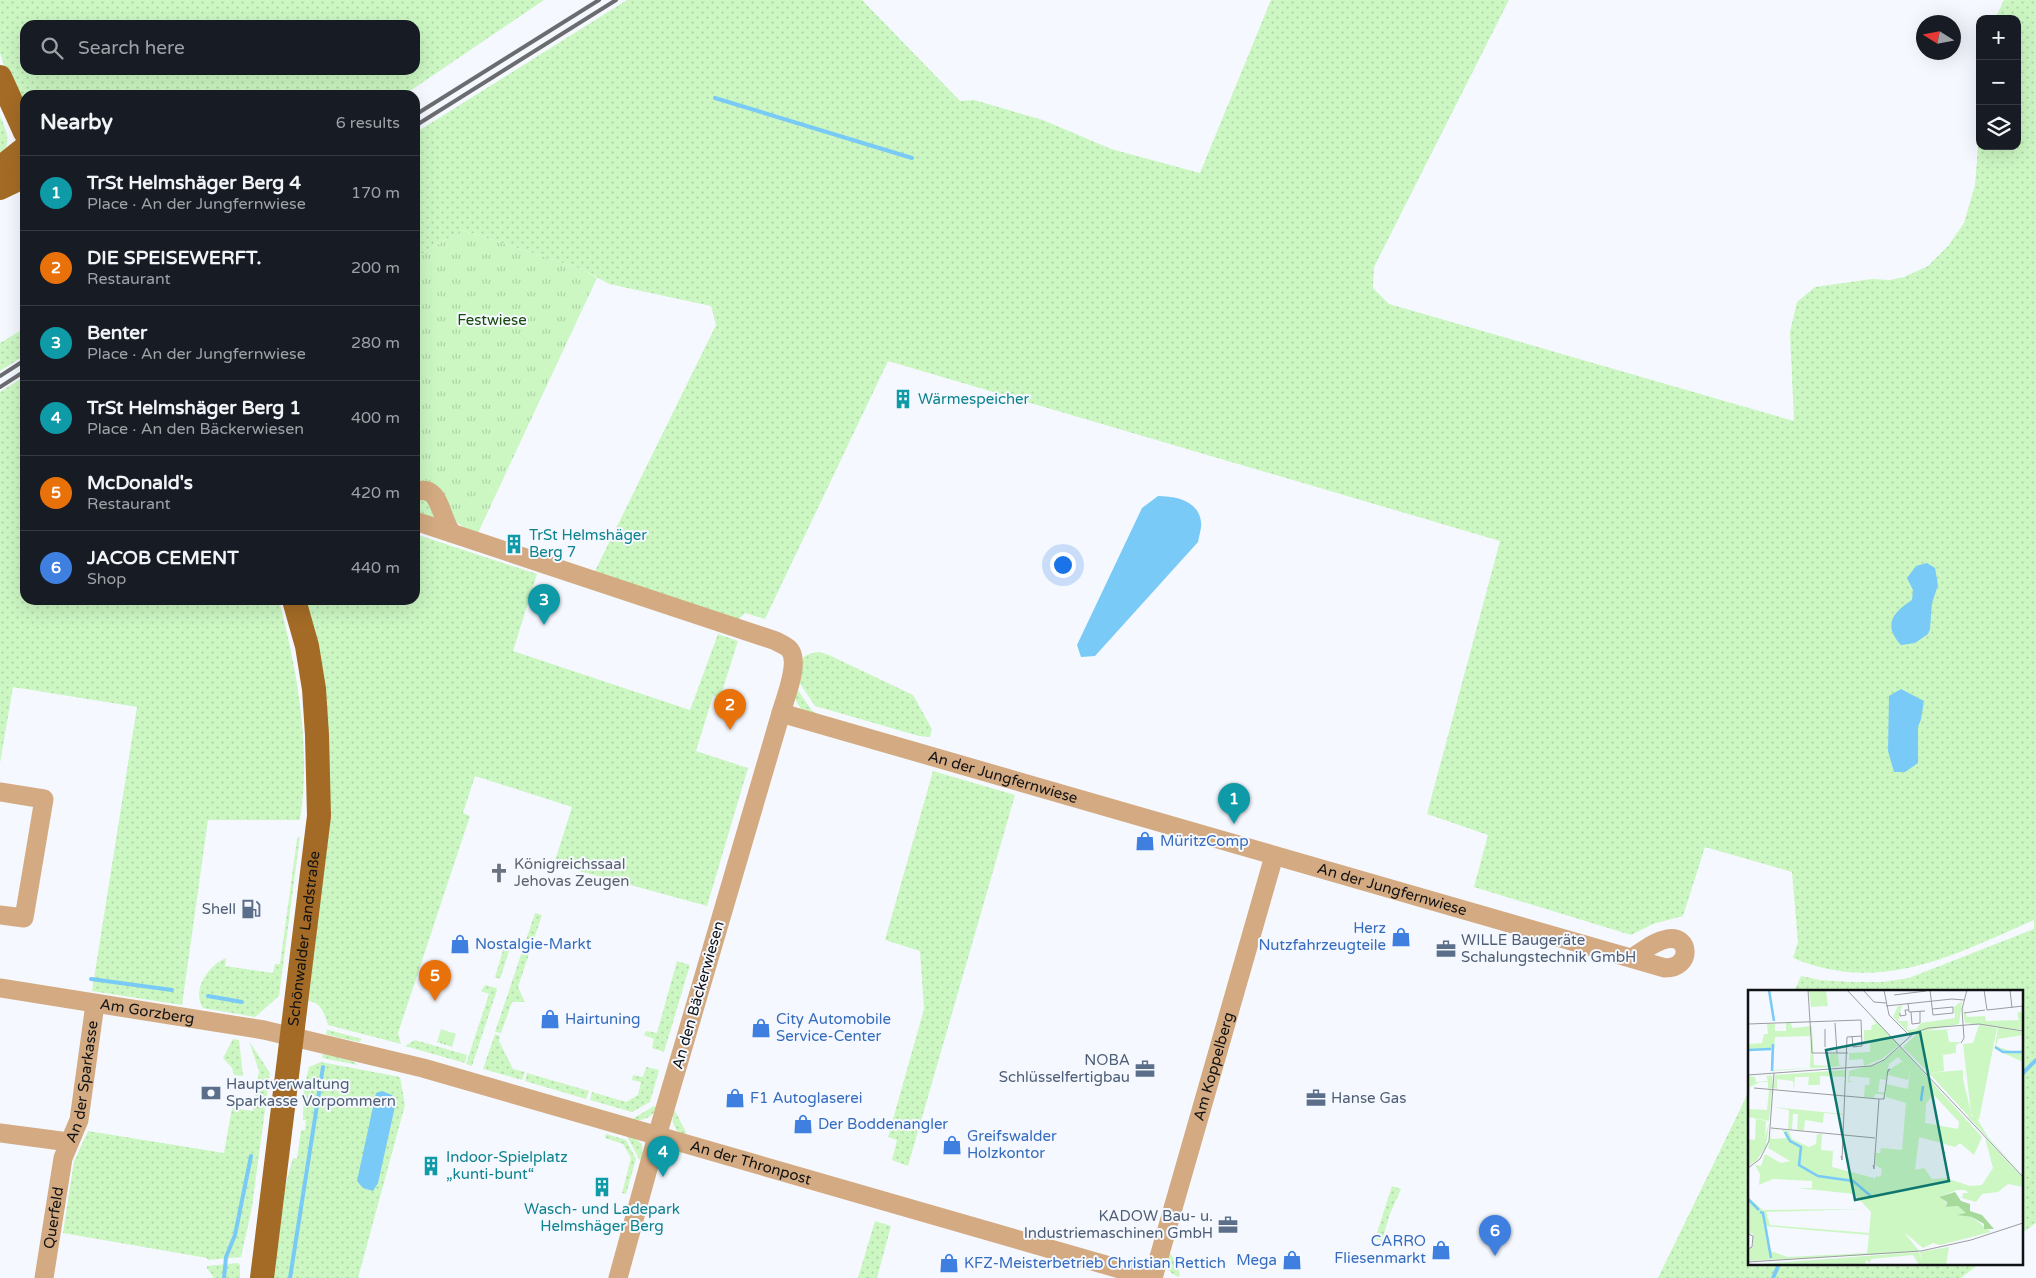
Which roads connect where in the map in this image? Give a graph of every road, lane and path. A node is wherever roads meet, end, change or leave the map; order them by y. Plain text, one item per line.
1 (0, 77) edge
2 (20, 121) edge
3 (20, 152) edge
4 (0, 168) edge
5 (20, 178) edge
6 (0, 188) edge
7 (420, 491) edge
8 (420, 523) edge
9 (452, 533) junction
10 (295, 605) edge
11 (782, 713) junction
12 (0, 792) edge
13 (1274, 856) junction
14 (0, 914) edge
15 (1632, 958) dead end
16 (0, 988) edge
17 (96, 1004) junction
18 (293, 1036) junction
19 (0, 1133) edge
20 (657, 1136) junction
21 (66, 1150) junction
22 (44, 1278) edge
23 (262, 1278) edge
24 (618, 1278) edge
25 (1152, 1278) edge

1 - 2 main road
3 - 4 main road
5 - 6 main road
7 - 9 street
8 - 9 street
9 - 11 street
10 - 18 main road, Schönwalder Landstraße
11 - 13 street, An der Jungfernwiese
11 - 20 street, An den Bäckerwiesen
12 - 14 street
13 - 15 street, An der Jungfernwiese
13 - 25 street, Am Koppelberg
16 - 17 street, Am Gorzberg
17 - 18 street, Am Gorzberg
17 - 21 street, An der Sparkasse
18 - 20 street, An der Thronpost
18 - 23 main road, Schönwalder Landstraße
19 - 21 street
20 - 24 street, An den Bäckerwiesen
20 - 25 street, An der Thronpost
21 - 22 street, Querfeld

